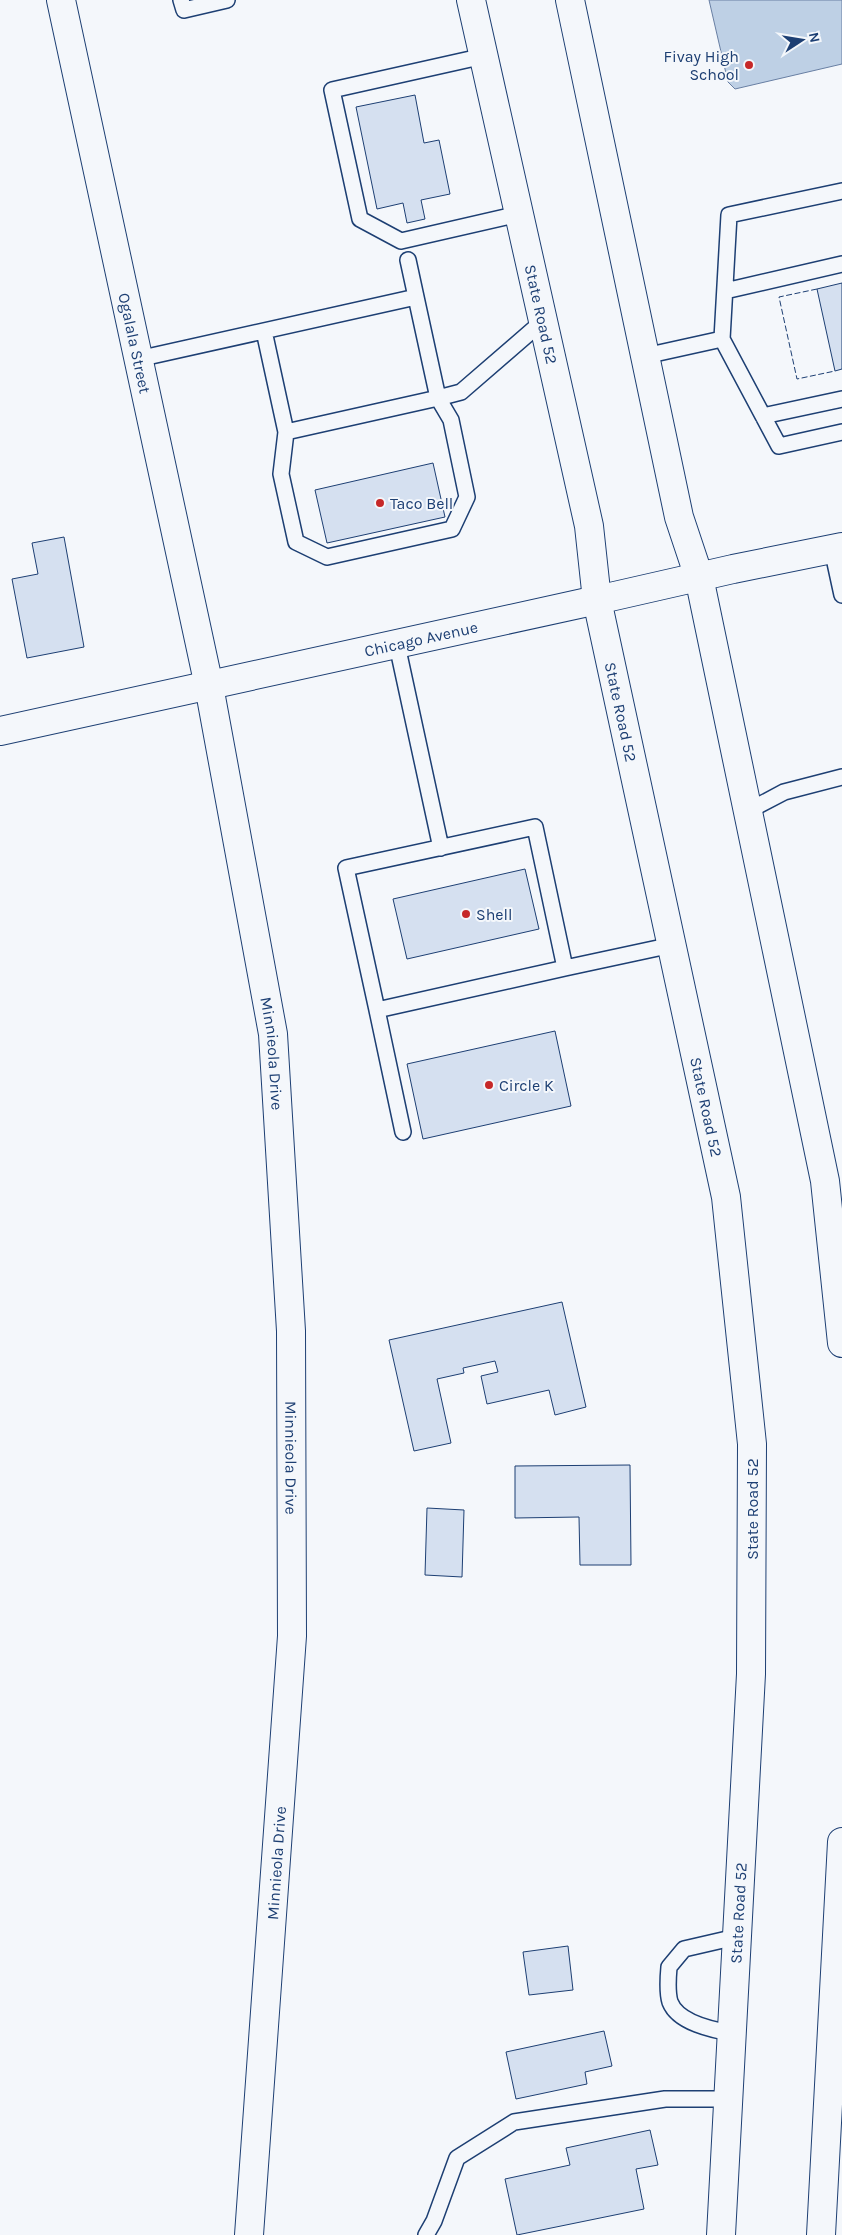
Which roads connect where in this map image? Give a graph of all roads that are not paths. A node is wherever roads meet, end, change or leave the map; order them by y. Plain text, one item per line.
1 (61, 0) edge
2 (181, 0) edge
3 (227, 0) edge
4 (471, 0) edge
5 (570, 0) edge
6 (484, 56) junction
7 (842, 191) edge
8 (519, 214) junction
9 (408, 260) dead end
10 (842, 264) edge
11 (725, 291) junction
12 (416, 297) junction
13 (543, 321) junction
14 (264, 331) junction
15 (722, 340) junction
16 (646, 356) junction
17 (138, 359) junction
18 (438, 398) junction
19 (842, 400) edge
20 (763, 416) junction
21 (286, 432) junction
22 (842, 432) edge
23 (837, 548) edge
24 (699, 577) junction
25 (842, 595) edge
26 (597, 600) junction
27 (397, 645) junction
28 (209, 686) junction
29 (0, 731) edge
30 (842, 777) edge
31 (748, 811) junction
32 (442, 848) junction
33 (672, 945) junction
34 (565, 968) junction
35 (377, 1010) junction
36 (403, 1132) dead end
37 (834, 1196) edge
38 (842, 1343) edge
39 (842, 1842) edge
40 (736, 1937) junction
41 (731, 2033) junction
42 (727, 2099) junction
43 (249, 2235) edge
44 (426, 2235) edge
45 (721, 2235) edge
46 (821, 2235) edge

1 - 17 main road, Ogalala Street
2 - 3 lane
4 - 6 main road, State Road 52
5 - 16 main road
6 - 8 main road, State Road 52
6 - 8 lane
7 - 11 lane
8 - 13 main road, State Road 52
9 - 12 lane
10 - 11 lane
11 - 15 lane
12 - 14 lane
12 - 18 lane
13 - 18 lane
13 - 26 main road, State Road 52
14 - 17 lane
14 - 21 lane
15 - 16 lane
15 - 20 lane
16 - 24 main road
17 - 28 main road, Ogalala Street
18 - 21 lane
18 - 21 lane
19 - 20 lane
20 - 22 lane
23 - 24 main road, Chicago Avenue
23 - 25 lane
24 - 26 main road, Chicago Avenue
24 - 31 main road
26 - 27 main road, Chicago Avenue
26 - 33 main road, State Road 52
27 - 28 main road, Chicago Avenue
27 - 32 lane
28 - 29 main road, Chicago Avenue
28 - 43 main road, Minnieola Drive
30 - 31 lane
31 - 37 main road
32 - 34 lane
32 - 35 lane
33 - 34 lane
33 - 40 main road, State Road 52
34 - 35 lane
35 - 36 lane
37 - 38 main road
39 - 46 main road
40 - 41 main road, State Road 52
40 - 41 lane
41 - 42 main road, State Road 52
42 - 44 lane
42 - 45 main road, State Road 52

